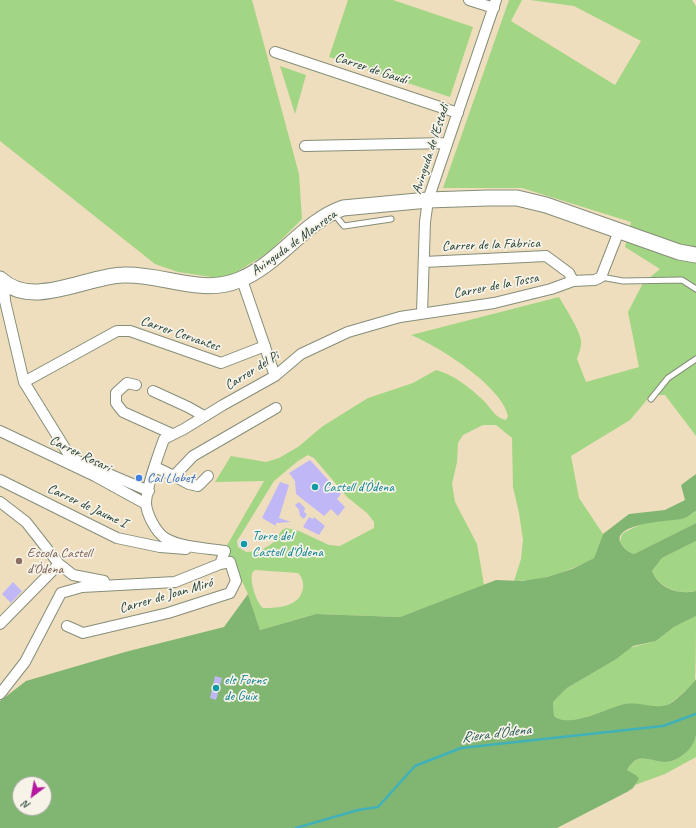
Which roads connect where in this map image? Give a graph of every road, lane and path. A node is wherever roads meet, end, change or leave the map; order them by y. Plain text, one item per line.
1 (469, 0) edge
2 (495, 4) edge
3 (275, 52) dead end
4 (458, 113) junction
5 (448, 143) junction
6 (305, 146) dead end
7 (428, 200) junction
8 (332, 212) junction
9 (391, 219) dead end
10 (619, 231) junction
11 (696, 255) edge
12 (424, 262) junction
13 (601, 277) junction
14 (2, 280) edge
15 (242, 280) junction
16 (573, 281) junction
17 (696, 289) edge
18 (422, 313) junction
19 (265, 346) junction
20 (696, 359) edge
21 (275, 376) junction
22 (24, 382) junction
23 (136, 385) dead end
24 (153, 391) dead end
25 (651, 399) dead end
26 (276, 408) dead end
27 (204, 416) junction
28 (0, 431) edge
29 (172, 434) junction
30 (155, 467) junction
31 (174, 476) junction
32 (208, 476) dead end
33 (0, 480) edge
34 (149, 492) junction
35 (0, 502) edge
36 (146, 504) junction
37 (214, 549) junction
38 (59, 564) junction
39 (220, 564) junction
40 (123, 585) junction
41 (0, 624) edge
42 (67, 626) dead end
43 (13, 677) junction
44 (0, 683) edge
45 (0, 694) edge

1 - 2 street
2 - 4 street, Avinguda de l'Estadi
3 - 4 street, Carrer de Gaudí
4 - 5 street, Avinguda de l'Estadi
5 - 6 street
5 - 7 street, Avinguda de l'Estadi
7 - 8 street, Avinguda de Manresa
7 - 10 street, Avinguda de Manresa
7 - 12 street, Avinguda de l'Estadi
8 - 9 lane
8 - 15 street, Avinguda de Manresa
10 - 11 street, Avinguda de Manresa
10 - 13 street
12 - 16 street, Carrer de la Fàbrica
12 - 18 street, Avinguda de l'Estadi
13 - 16 street, Carrer de la Tossa
13 - 17 lane
14 - 15 street, Avinguda de Manresa
14 - 22 street
15 - 19 street
16 - 18 street, Carrer de la Tossa
18 - 21 street, Carrer del Pi
19 - 21 street
19 - 22 street, Carrer Cervantes
20 - 25 lane
21 - 27 street, Carrer del Pi
22 - 34 street
23 - 29 street
24 - 27 street
26 - 31 street
27 - 29 street, Carrer del Pi
28 - 36 street, Carrer Rosari
29 - 30 street, Carrer del Pi
30 - 31 street
30 - 34 street, Carrer del Pi
31 - 32 street
33 - 37 street, Carrer de Jaume I
34 - 36 street, Carrer del Pi
35 - 38 street
36 - 37 street
37 - 39 street
38 - 40 street
38 - 41 street
39 - 40 street
39 - 42 street, Carrer de Joan Miró
40 - 43 street
43 - 44 street
43 - 45 street

